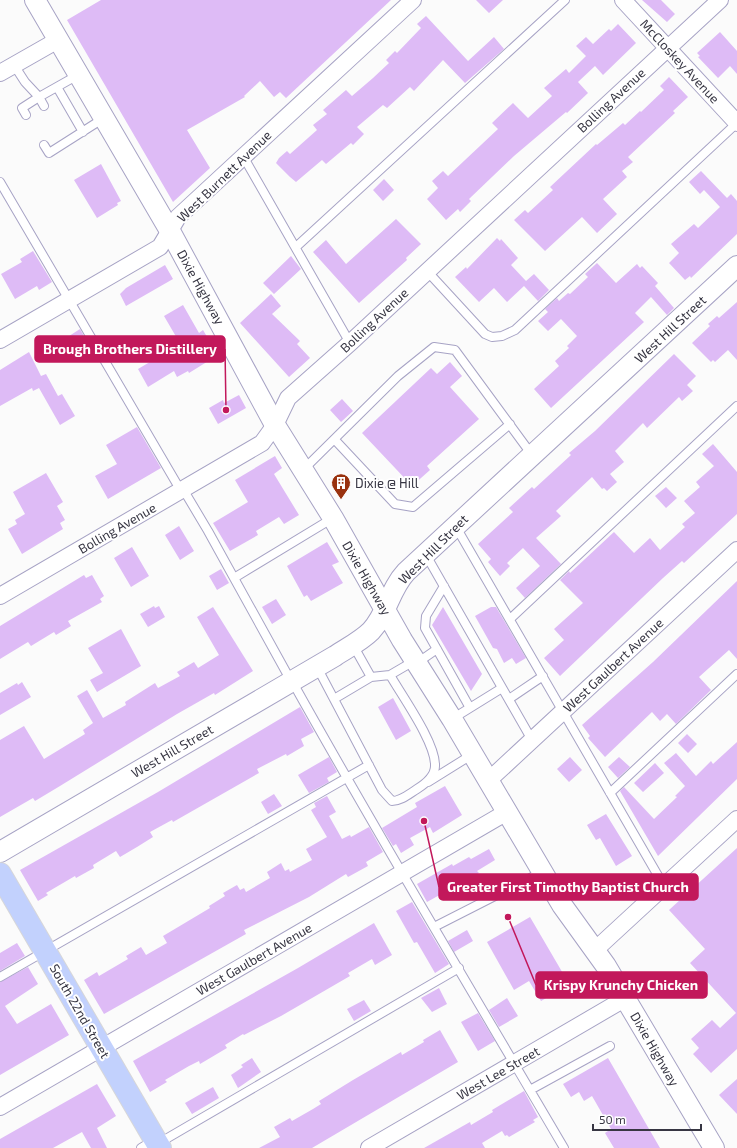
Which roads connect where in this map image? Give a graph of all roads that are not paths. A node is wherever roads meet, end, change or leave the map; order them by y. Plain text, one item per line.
1 (35, 0) edge
2 (413, 0) edge
3 (565, 0) edge
4 (623, 0) edge
5 (720, 0) edge
6 (58, 40) junction
7 (668, 48) junction
8 (14, 65) junction
9 (0, 74) edge
10 (78, 75) junction
11 (57, 87) junction
12 (39, 97) junction
13 (44, 106) dead end
14 (26, 115) dead end
15 (104, 118) junction
16 (737, 123) edge
17 (83, 132) junction
18 (62, 134) dead end
19 (67, 142) junction
20 (44, 144) dead end
21 (243, 156) junction
22 (0, 182) edge
23 (170, 231) junction
24 (296, 247) junction
25 (737, 266) edge
26 (427, 271) junction
27 (69, 300) junction
28 (0, 340) edge
29 (350, 343) junction
30 (737, 406) edge
31 (510, 424) junction
32 (275, 425) junction
33 (335, 440) junction
34 (532, 456) junction
35 (303, 471) junction
36 (182, 490) junction
37 (333, 518) junction
38 (456, 526) junction
39 (737, 550) edge
40 (425, 554) junction
41 (234, 578) junction
42 (444, 586) junction
43 (0, 596) edge
44 (385, 609) junction
45 (510, 620) junction
46 (353, 645) junction
47 (437, 649) junction
48 (416, 662) junction
49 (317, 667) junction
50 (737, 674) edge
51 (390, 675) junction
52 (543, 676) junction
53 (372, 677) junction
54 (292, 682) junction
55 (502, 688) junction
56 (334, 699) junction
57 (509, 699) junction
58 (470, 708) junction
59 (563, 712) junction
60 (452, 719) junction
61 (532, 740) junction
62 (473, 754) junction
63 (368, 765) junction
64 (346, 778) junction
65 (489, 780) junction
66 (427, 783) junction
67 (610, 793) junction
68 (507, 812) junction
69 (737, 819) edge
70 (0, 852) edge
71 (544, 871) junction
72 (402, 873) junction
73 (0, 874) edge
74 (664, 886) junction
75 (434, 927) junction
76 (595, 950) junction
77 (45, 951) junction
78 (459, 968) junction
79 (0, 977) edge
80 (626, 998) junction
81 (610, 1046) dead end
82 (101, 1048) junction
83 (516, 1063) junction
84 (530, 1090) junction
85 (0, 1107) edge
86 (153, 1145) edge
87 (369, 1148) edge
88 (564, 1148) edge
89 (714, 1148) edge

1 - 6 street, Dixie Highway
2 - 21 street, West Burnett Avenue
3 - 24 lane
4 - 7 street, McCloskey Avenue
5 - 7 street, Bolling Avenue
6 - 8 street
6 - 10 street, Dixie Highway
7 - 16 street, McCloskey Avenue
7 - 26 street, Bolling Avenue
8 - 9 street
8 - 12 lane
10 - 11 lane
10 - 15 street, Dixie Highway
11 - 12 lane
11 - 17 lane
12 - 13 lane
12 - 14 lane
15 - 17 lane
15 - 23 street, Dixie Highway
16 - 26 lane
17 - 19 lane
18 - 19 lane
19 - 20 lane
21 - 23 street, West Burnett Avenue
21 - 24 lane
22 - 27 lane
23 - 27 street, West Burnett Avenue
23 - 32 street, Dixie Highway
24 - 29 lane
25 - 34 street, West Hill Street
26 - 29 street, Bolling Avenue
27 - 28 street, West Burnett Avenue
27 - 36 lane
29 - 32 street, Bolling Avenue
30 - 45 lane
31 - 33 lane
31 - 33 lane
31 - 34 lane
32 - 35 street, Dixie Highway
32 - 36 street, Bolling Avenue
33 - 35 lane
34 - 38 street, West Hill Street
35 - 37 street, Dixie Highway
36 - 41 lane
36 - 43 street, Bolling Avenue
37 - 41 lane
37 - 44 street, Dixie Highway
38 - 40 street, West Hill Street
38 - 45 lane
39 - 59 street, West Gaulbert Avenue
40 - 42 lane
40 - 44 street, West Hill Street
41 - 54 lane
42 - 47 lane
42 - 55 lane
44 - 46 street, West Hill Street
44 - 48 street, Dixie Highway
45 - 52 lane
46 - 49 street, West Hill Street
46 - 53 lane
47 - 48 lane
47 - 58 lane
48 - 51 lane
48 - 60 street, Dixie Highway
49 - 54 street, West Hill Street
49 - 56 lane
50 - 67 lane
51 - 53 lane
51 - 66 lane
52 - 57 lane
52 - 59 lane
53 - 56 lane
54 - 64 lane
54 - 70 street, West Hill Street
55 - 57 lane
55 - 58 lane
56 - 63 lane
57 - 61 lane
58 - 60 lane
59 - 61 street, West Gaulbert Avenue
59 - 67 lane
60 - 62 street, Dixie Highway
61 - 65 street, West Gaulbert Avenue
62 - 65 street, Dixie Highway
62 - 66 lane
63 - 64 lane
63 - 66 lane
64 - 72 lane
64 - 77 lane
65 - 68 street, Dixie Highway
67 - 74 lane
68 - 71 street, Dixie Highway
68 - 72 street, West Gaulbert Avenue
69 - 74 street
71 - 75 lane
71 - 76 street, Dixie Highway
72 - 75 lane
72 - 82 street, West Gaulbert Avenue
73 - 77 main road, South 22nd Street
74 - 76 street
75 - 78 lane
76 - 80 street, Dixie Highway
77 - 79 lane
77 - 82 main road, South 22nd Street
78 - 83 lane
78 - 86 lane
80 - 83 street, West Lee Street
80 - 89 street, Dixie Highway
81 - 84 lane
82 - 85 street, West Gaulbert Avenue
82 - 86 main road, South 22nd Street
83 - 84 lane
83 - 87 street, West Lee Street
84 - 88 lane

